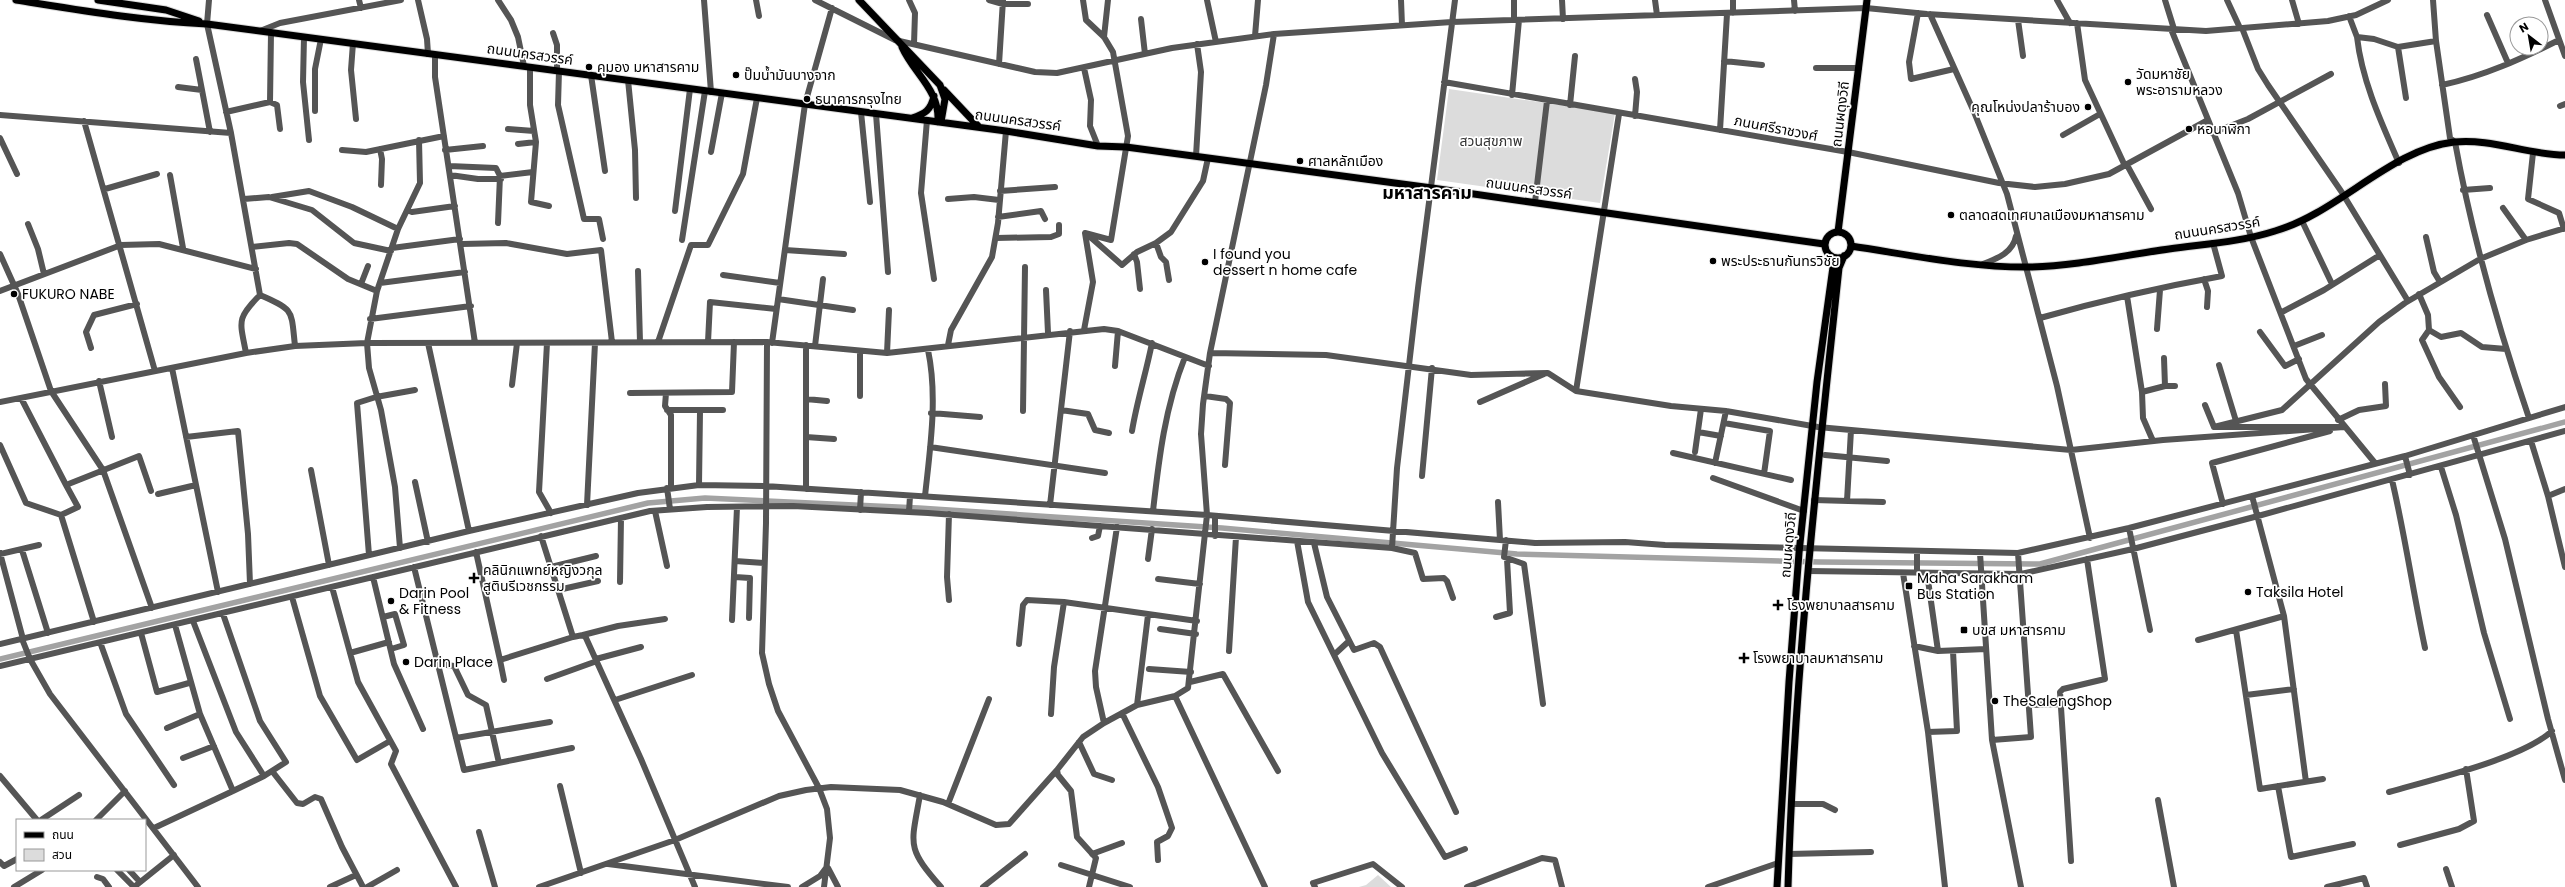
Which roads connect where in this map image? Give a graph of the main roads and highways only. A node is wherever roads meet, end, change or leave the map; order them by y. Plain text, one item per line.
1 (16, 0) edge
2 (98, 0) edge
3 (859, 0) edge
4 (1866, 4) edge
5 (173, 12) junction
6 (171, 22) junction
7 (207, 24) junction
8 (901, 47) junction
9 (940, 85) junction
10 (933, 92) junction
11 (910, 118) junction
12 (940, 122) junction
13 (979, 127) junction
14 (2565, 155) edge
15 (1838, 232) junction
16 (1824, 244) junction
17 (1851, 246) junction
18 (1829, 255) junction
19 (1844, 256) junction
20 (1778, 863) junction
21 (1789, 863) junction
22 (1777, 887) edge
23 (1788, 887) edge

1 - 6 main road, ถนนนครสวรรค์
2 - 5 main road, ถนนนครสวรรค์
3 - 8 main road
4 - 15 main road, ถนนผดุงวิถี
5 - 6 main road
5 - 7 main road, ถนนนครสวรรค์
6 - 7 main road, ถนนนครสวรรค์
7 - 11 main road, ถนนนครสวรรค์
8 - 9 main road
8 - 10 main road
9 - 12 main road
9 - 13 main road
10 - 11 main road
10 - 12 main road
11 - 12 main road, ถนนนครสวรรค์
12 - 13 main road, ถนนนครสวรรค์
13 - 16 main road, ถนนนครสวรรค์
14 - 17 main road, ถนนนครสวรรค์
15 - 16 main road
15 - 17 main road
16 - 18 main road
17 - 19 main road
18 - 19 main road
18 - 20 main road, ถนนผดุงวิถี
19 - 21 main road, ถนนผดุงวิถี
20 - 21 main road
20 - 22 main road, ถนนผดุงวิถี
21 - 23 main road, ถนนผดุงวิถี

